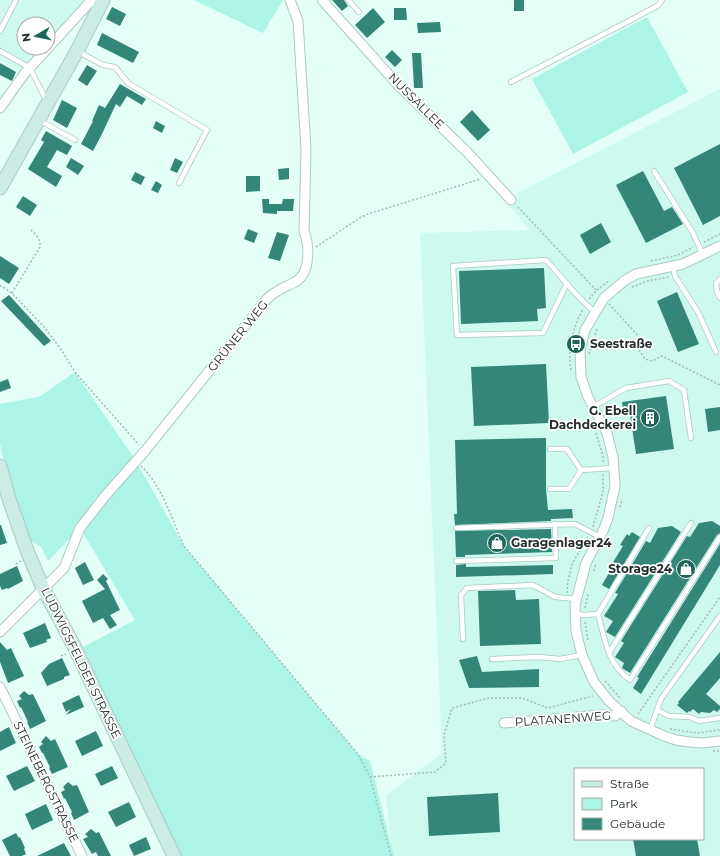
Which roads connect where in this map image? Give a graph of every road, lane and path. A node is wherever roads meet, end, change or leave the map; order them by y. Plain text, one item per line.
1 (16, 0) edge
2 (95, 0) edge
3 (104, 0) edge
4 (290, 0) edge
5 (322, 0) edge
6 (348, 0) edge
7 (662, 0) edge
8 (359, 12) dead end
9 (0, 31) edge
10 (56, 39) edge
11 (0, 51) edge
12 (77, 51) junction
13 (41, 56) edge
14 (30, 68) junction
15 (511, 82) dead end
16 (47, 103) junction
17 (0, 108) edge
18 (38, 119) junction
19 (75, 140) dead end
20 (654, 171) dead end
21 (491, 178) junction
22 (179, 184) dead end
23 (0, 188) edge
24 (511, 200) joint
25 (30, 229) dead end
26 (720, 246) edge
27 (703, 254) junction
28 (308, 255) junction
29 (673, 266) junction
30 (675, 276) junction
31 (720, 279) edge
32 (567, 283) junction
33 (0, 285) edge
34 (630, 288) dead end
35 (12, 293) junction
36 (720, 298) edge
37 (607, 301) junction
38 (606, 310) dead end
39 (594, 312) junction
40 (597, 328) dead end
41 (716, 352) dead end
42 (589, 359) dead end
43 (720, 385) edge
44 (593, 407) junction
45 (691, 438) dead end
46 (550, 449) dead end
47 (144, 451) junction
48 (136, 461) junction
49 (0, 466) edge
50 (614, 468) junction
51 (582, 470) junction
52 (550, 489) dead end
53 (622, 496) dead end
54 (620, 508) dead end
55 (691, 523) dead end
56 (555, 524) junction
57 (456, 528) dead end
58 (650, 528) dead end
59 (600, 537) junction
60 (720, 537) edge
61 (22, 560) dead end
62 (456, 562) dead end
63 (597, 562) dead end
64 (16, 564) dead end
65 (592, 574) dead end
66 (44, 588) junction
67 (589, 588) dead end
68 (720, 596) edge
69 (576, 599) junction
70 (580, 614) junction
71 (598, 614) junction
72 (720, 616) edge
73 (0, 632) edge
74 (463, 639) dead end
75 (589, 646) dead end
76 (67, 653) dead end
77 (609, 653) junction
78 (582, 655) junction
79 (61, 656) dead end
80 (492, 659) dead end
81 (602, 676) dead end
82 (0, 687) edge
83 (593, 696) dead end
84 (622, 700) dead end
85 (657, 710) junction
86 (621, 711) junction
87 (638, 714) junction
88 (720, 718) edge
89 (631, 721) junction
90 (504, 723) dead end
91 (651, 726) junction
92 (720, 730) edge
93 (720, 741) edge
94 (370, 777) junction
95 (82, 856) edge
96 (174, 856) edge
97 (391, 856) edge

1 - 9 lane
2 - 10 street
3 - 12 street
4 - 28 street, GRÜNER WEG
5 - 21 street, NUSSALLEE
6 - 8 lane
7 - 15 lane
11 - 14 lane
12 - 16 street
12 - 22 lane
13 - 14 street
14 - 16 lane
14 - 17 street
16 - 18 street
18 - 19 lane
18 - 23 street
20 - 27 lane
21 - 24 street, NUSSALLEE
21 - 28 path
24 - 37 path
25 - 35 path
26 - 27 street
27 - 29 street
28 - 47 street, GRÜNER WEG
29 - 30 lane
29 - 37 street
30 - 34 path
30 - 41 lane
31 - 36 lane
32 - 32 lane
32 - 39 lane
33 - 35 path
35 - 47 path
37 - 38 path
37 - 39 street
37 - 43 path
39 - 44 street
40 - 42 path
44 - 45 lane
44 - 50 street
46 - 51 lane
47 - 48 street, GRÜNER WEG
48 - 66 street, GRÜNER WEG
48 - 94 path
49 - 66 street, LUDWIGSFELDER STRASSE
50 - 51 lane
50 - 59 street
51 - 52 lane
53 - 54 path
55 - 77 lane
56 - 57 lane
56 - 59 lane
56 - 62 lane
58 - 71 lane
59 - 69 street
60 - 77 lane
61 - 64 path
63 - 65 path
66 - 73 street, GRÜNER WEG
66 - 96 street, LUDWIGSFELDER STRASSE
67 - 70 path
68 - 87 path
69 - 70 street
69 - 74 lane
70 - 71 lane
70 - 75 path
70 - 78 street
71 - 77 lane
72 - 85 lane
76 - 79 path
78 - 80 lane
78 - 86 street
81 - 84 path
82 - 95 street, STEINEBERGSTRASSE
83 - 94 path
85 - 88 lane
85 - 91 lane
86 - 89 street
86 - 90 street, PLATANENWEG
87 - 89 path
87 - 91 path
89 - 91 street
91 - 92 path
91 - 93 street
94 - 97 path

